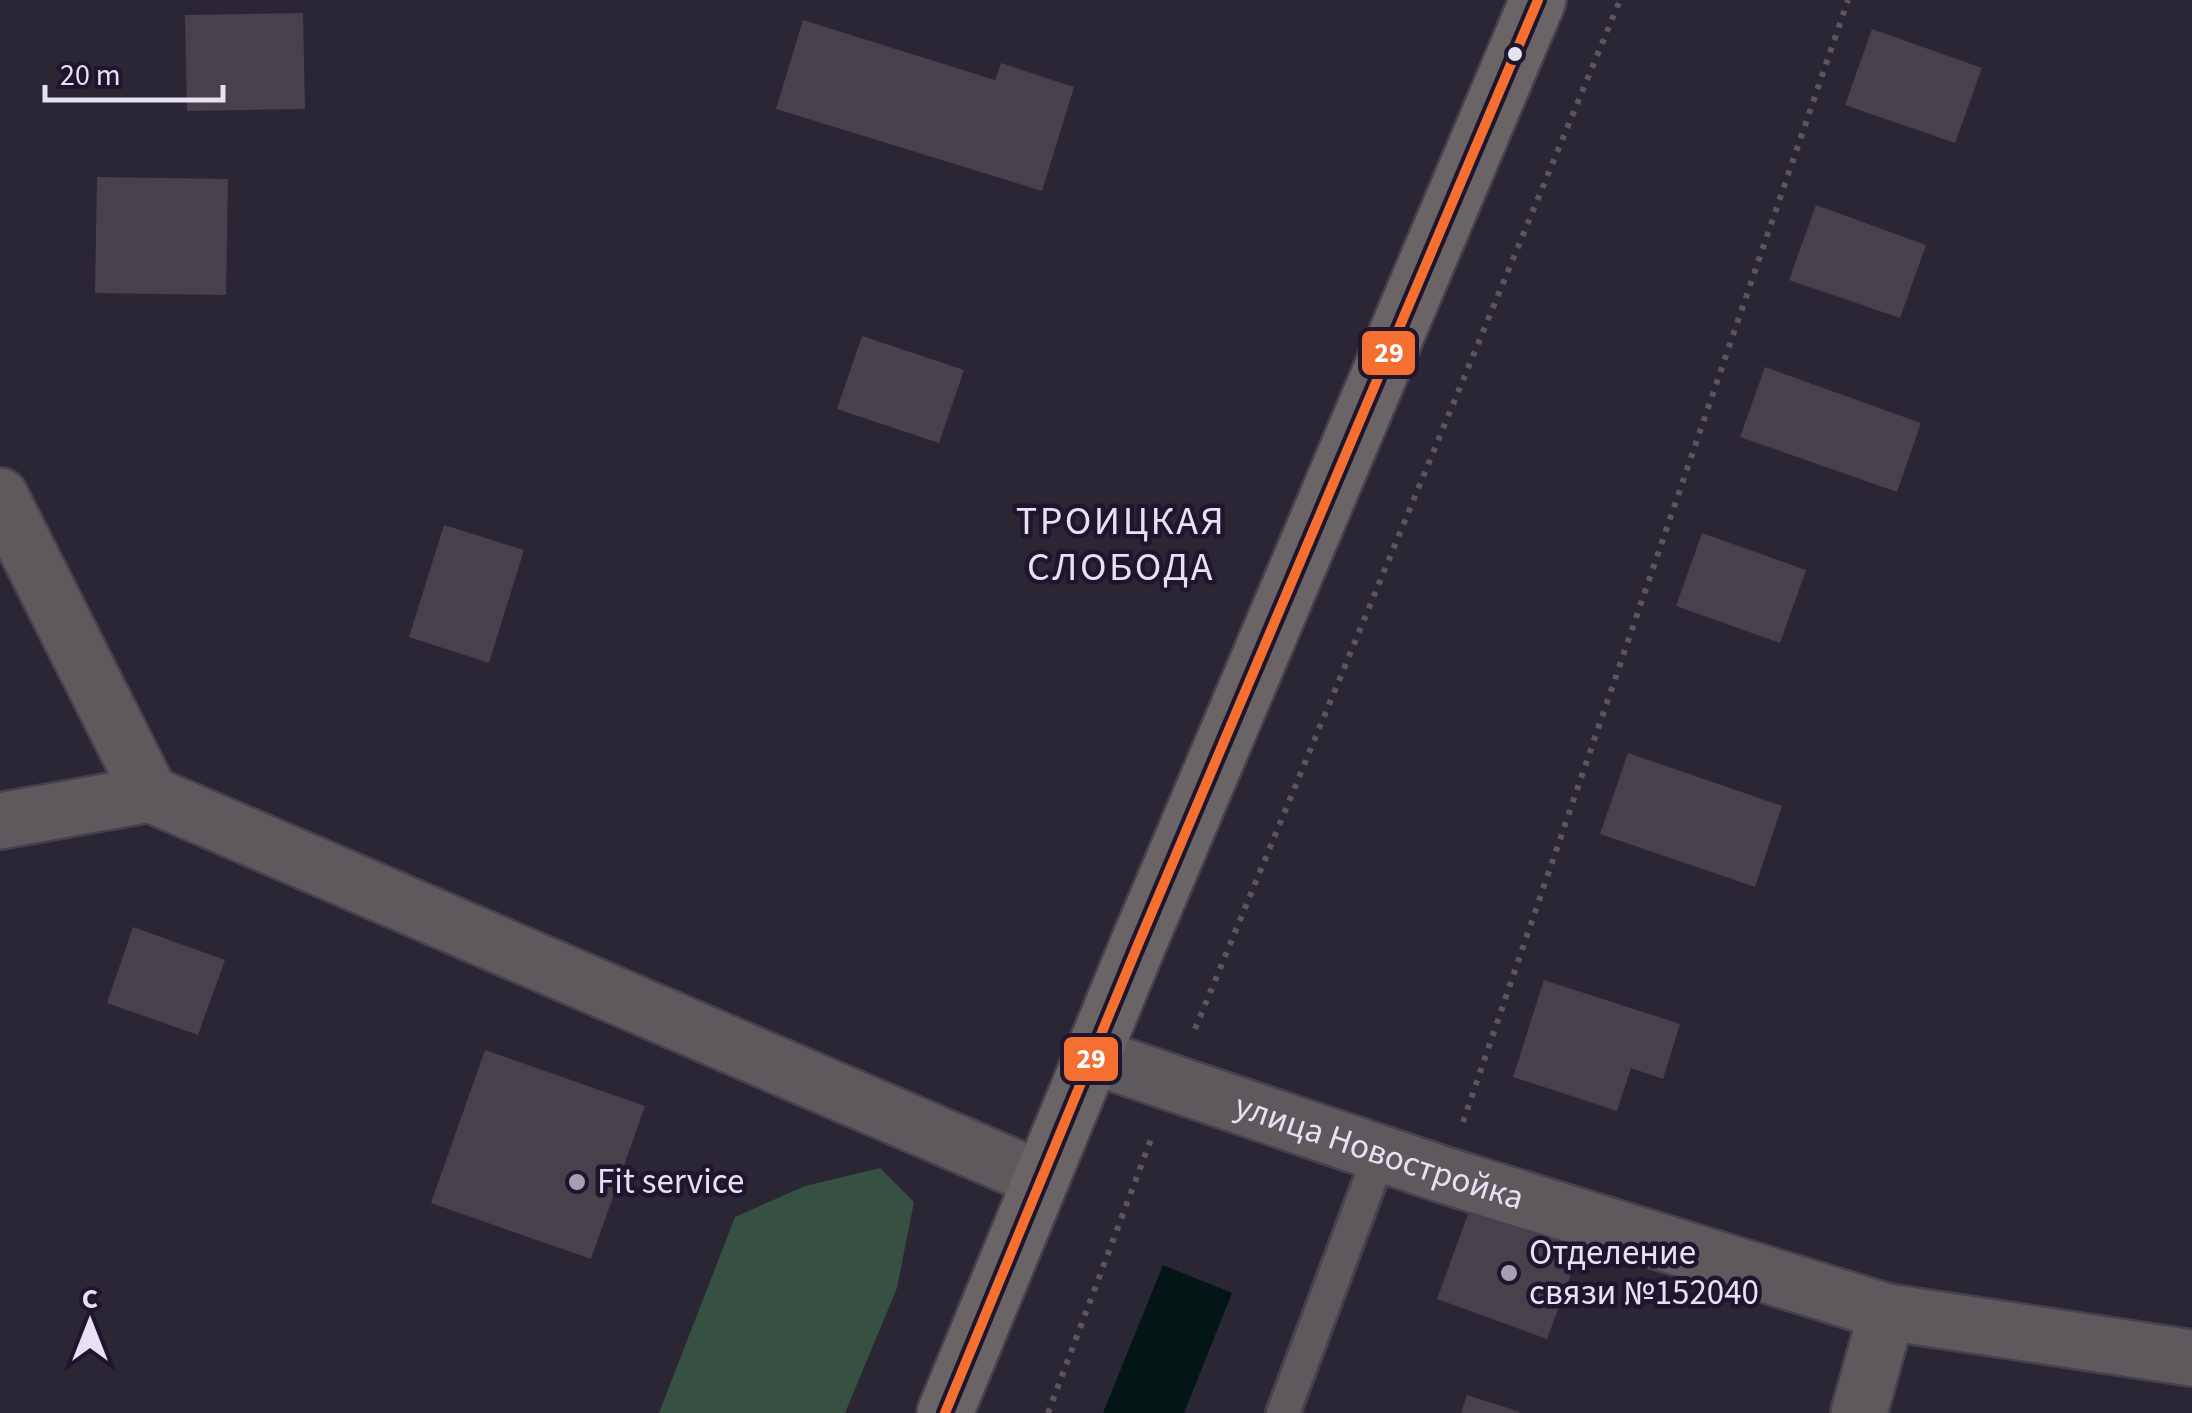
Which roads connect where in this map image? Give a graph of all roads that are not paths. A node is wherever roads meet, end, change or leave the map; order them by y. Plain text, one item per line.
1 (1538, 0) edge
2 (0, 496) edge
3 (150, 794) junction
4 (0, 821) edge
5 (1093, 1056) junction
6 (1380, 1154) junction
7 (1040, 1180) junction
8 (1887, 1312) junction
9 (2190, 1359) edge
10 (945, 1413) edge
11 (1283, 1413) edge
12 (1858, 1413) edge

1 - 5 main road
2 - 3 street
3 - 4 street
3 - 7 street
5 - 6 street, улица Новостройка
5 - 7 main road
6 - 8 street, улица Новостройка
6 - 11 lane
7 - 10 main road
8 - 9 street, улица Новостройка
8 - 12 street

